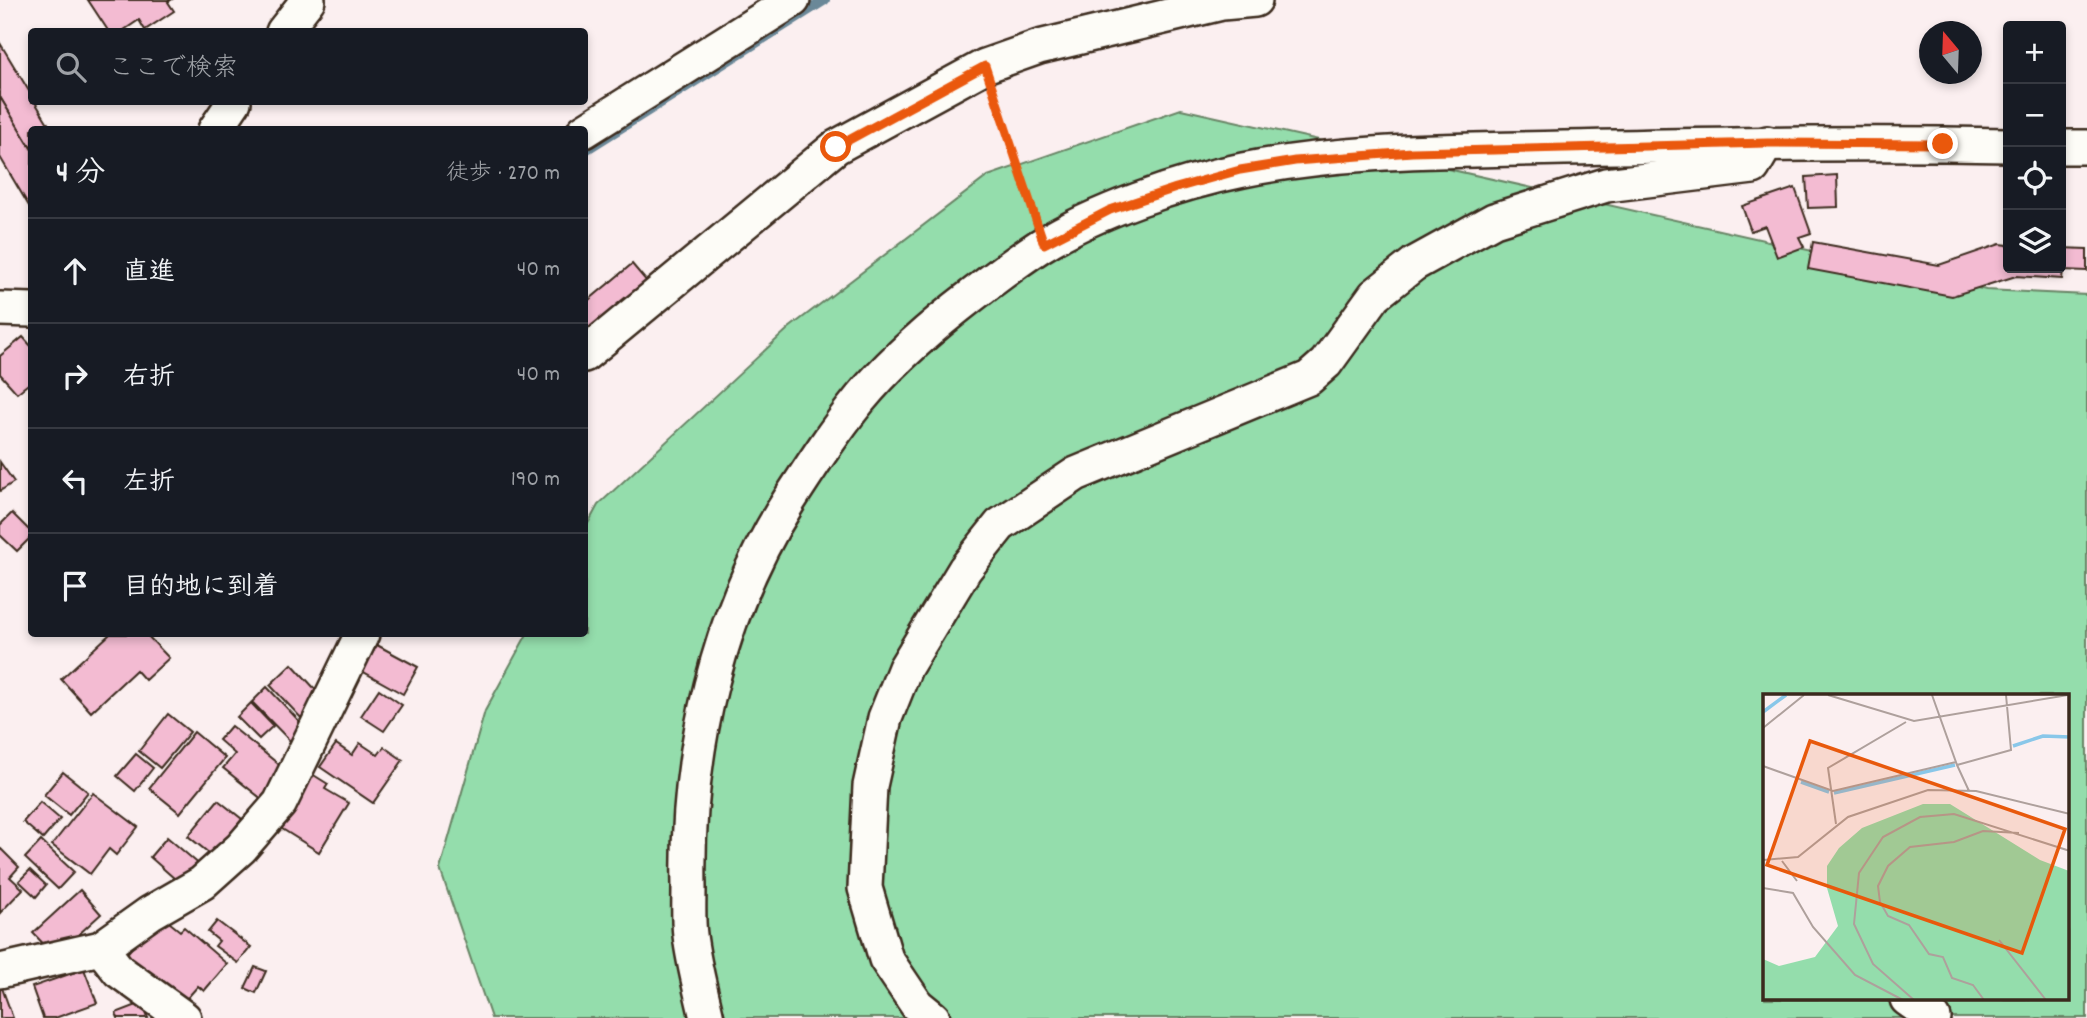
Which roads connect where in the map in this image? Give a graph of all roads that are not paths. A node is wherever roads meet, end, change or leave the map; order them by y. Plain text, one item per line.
1 (308, 0) edge
2 (793, 0) edge
3 (1255, 0) edge
4 (286, 28) edge
5 (232, 105) edge
6 (218, 126) edge
7 (588, 128) edge
8 (1767, 143) junction
9 (2003, 145) edge
10 (2066, 147) edge
11 (2087, 147) edge
12 (0, 309) edge
13 (28, 310) edge
14 (588, 352) edge
15 (361, 637) edge
16 (101, 948) junction
17 (0, 971) edge
18 (1908, 1000) edge
19 (184, 1018) edge
20 (707, 1018) edge
21 (933, 1018) edge
22 (1934, 1018) edge

1 - 4 street
2 - 7 street
3 - 14 street
5 - 6 street
8 - 9 street
8 - 20 street
8 - 21 street
10 - 11 street
12 - 13 street
15 - 16 street
16 - 17 street
16 - 19 street
18 - 22 street

